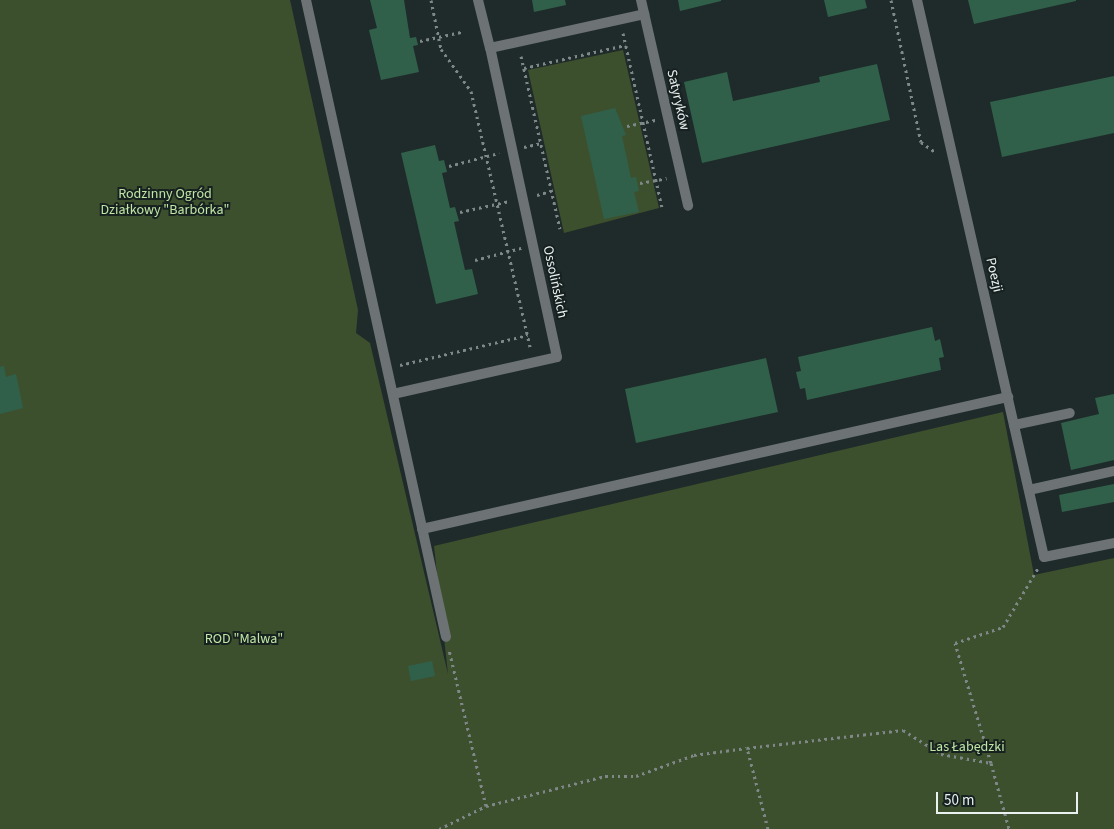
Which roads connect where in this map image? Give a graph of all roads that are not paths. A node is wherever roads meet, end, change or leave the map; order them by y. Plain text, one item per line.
1 (306, 0) edge
2 (478, 0) edge
3 (641, 0) edge
4 (917, 0) edge
5 (644, 14) junction
6 (490, 48) junction
7 (688, 206) dead end
8 (393, 394) junction
9 (1008, 397) junction
10 (1070, 413) dead end
11 (1014, 425) junction
12 (1114, 470) edge
13 (1029, 490) junction
14 (422, 529) junction
15 (1114, 543) edge
16 (446, 637) road end

1 - 8 street
2 - 6 street, Ossolińskich
3 - 5 street, Satyryków
4 - 9 street, Poezji
5 - 6 street
5 - 7 street, Satyryków
6 - 8 street, Ossolińskich
8 - 14 street
9 - 11 street, Poezji
9 - 14 street
10 - 11 street
11 - 13 street, Poezji
12 - 13 street
13 - 15 street, Poezji
14 - 16 street

